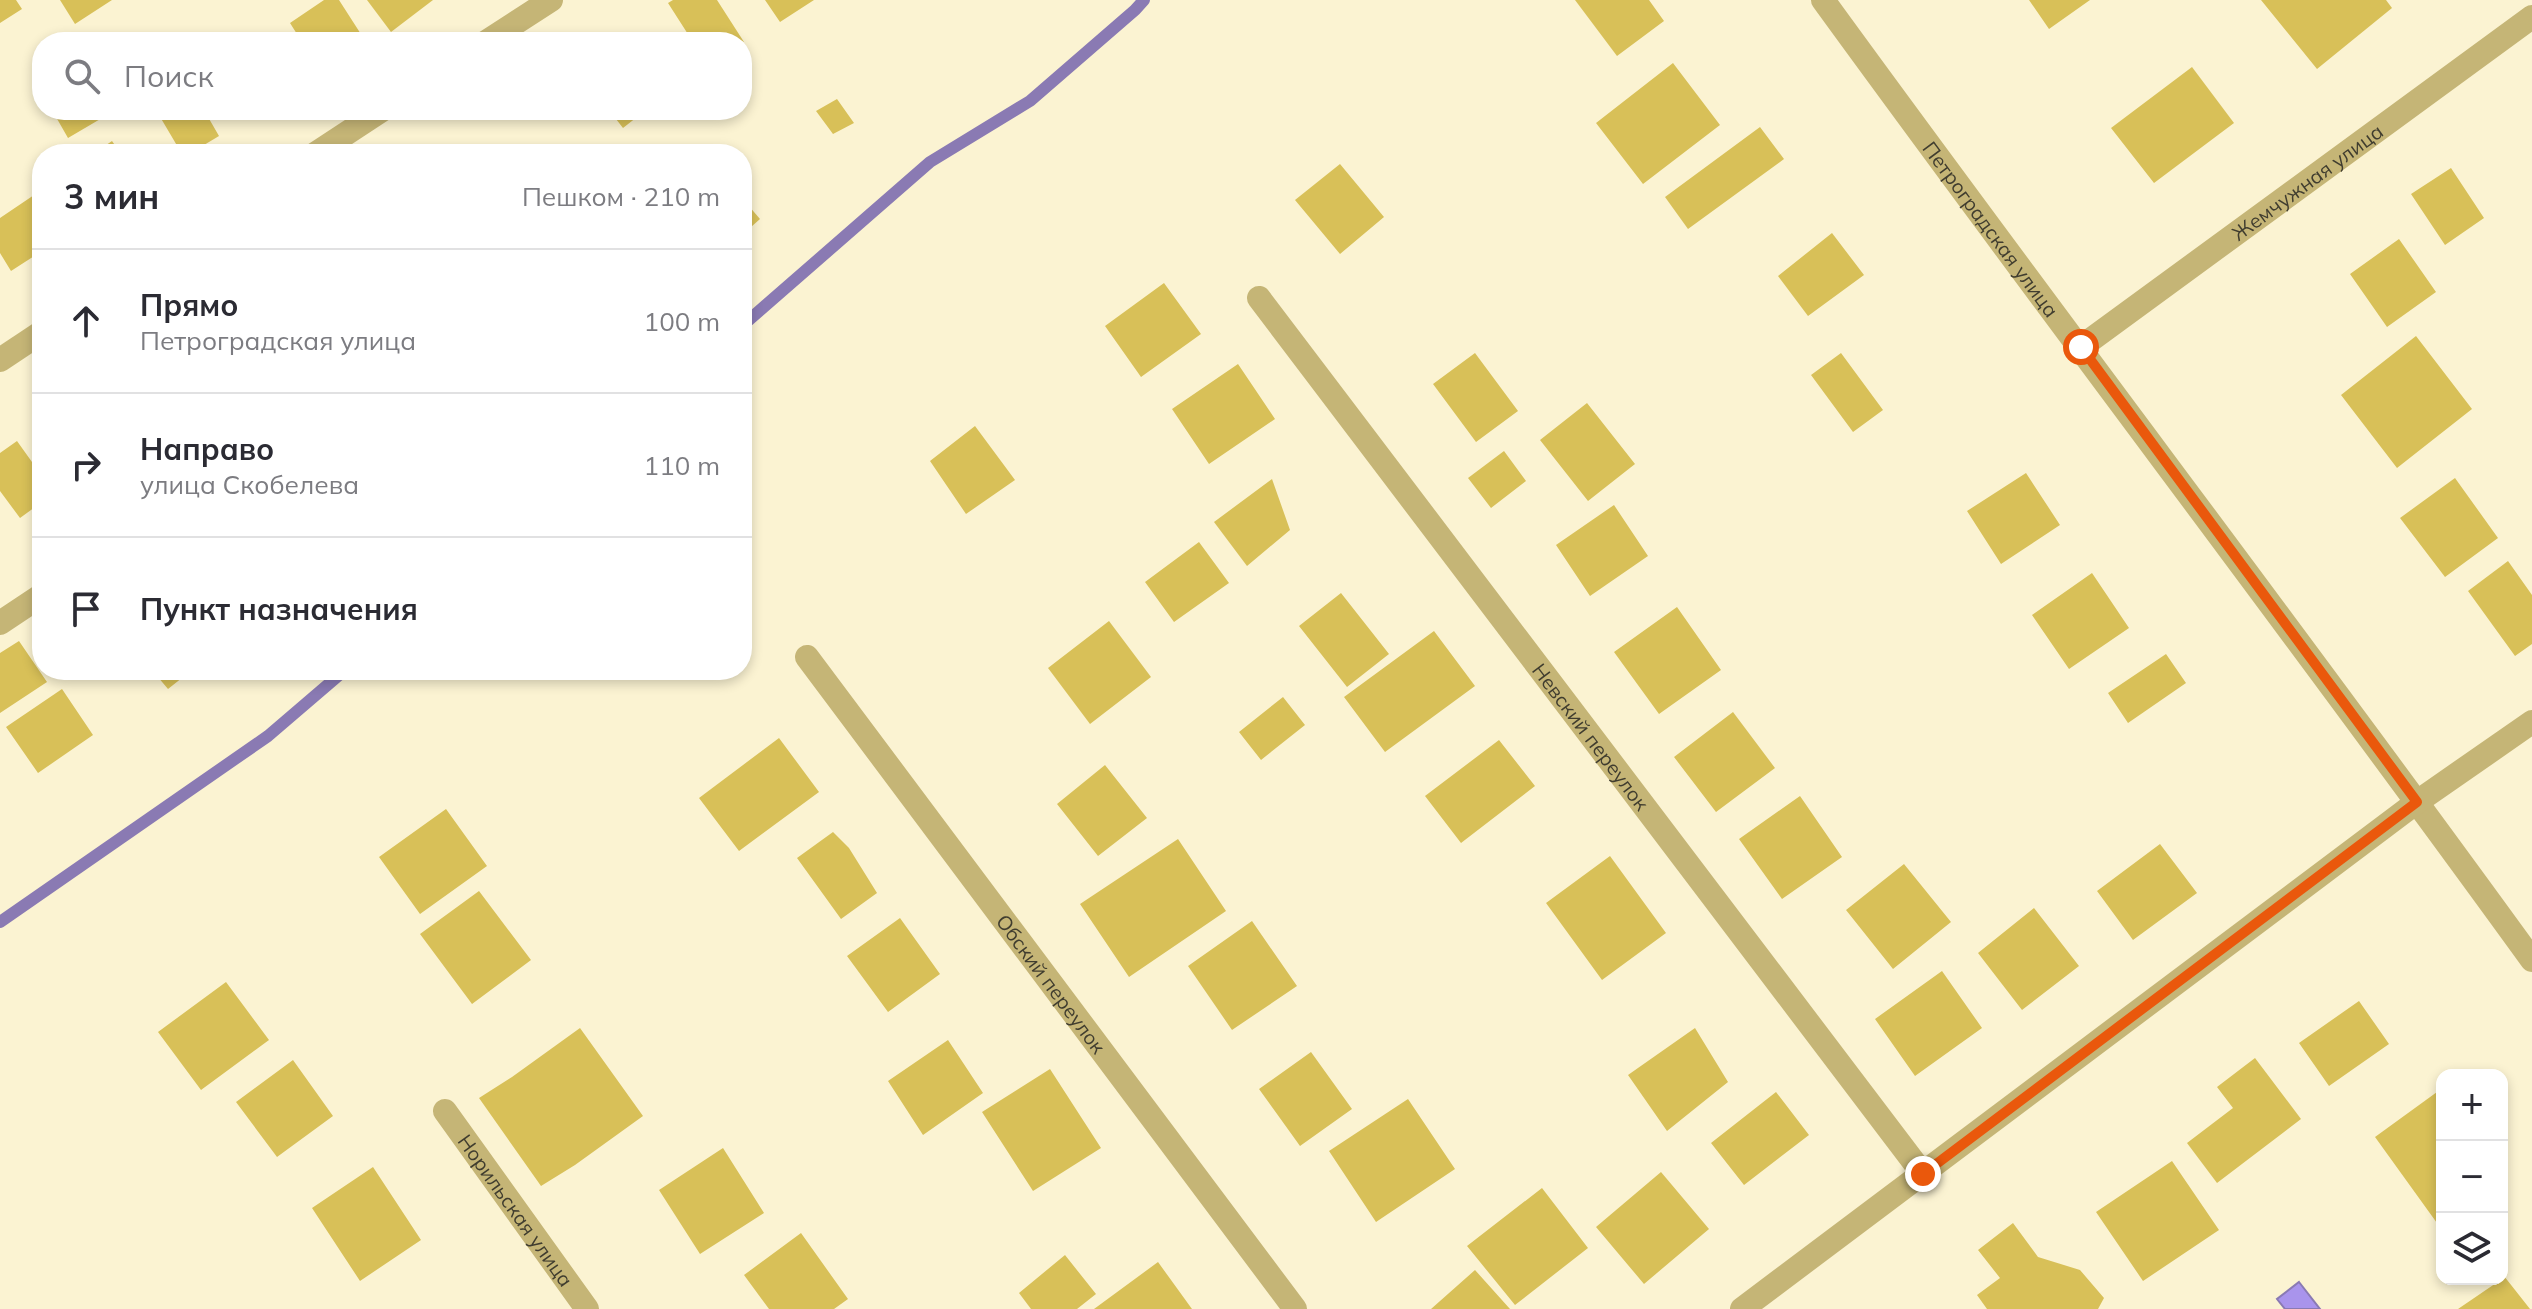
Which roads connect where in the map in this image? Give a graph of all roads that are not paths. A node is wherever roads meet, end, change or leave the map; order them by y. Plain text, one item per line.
1 (551, 0) edge
2 (1823, 0) edge
3 (2532, 17) edge
4 (501, 32) edge
5 (367, 120) edge
6 (330, 144) edge
7 (1259, 298) dead end
8 (32, 339) edge
9 (2081, 347) junction
10 (0, 360) edge
11 (32, 602) edge
12 (0, 623) edge
13 (807, 657) dead end
14 (2532, 722) edge
15 (2417, 802) junction
16 (2532, 960) edge
17 (445, 1111) dead end
18 (1923, 1174) junction
19 (587, 1309) edge
20 (1295, 1309) edge
21 (1742, 1309) edge

1 - 4 street
2 - 9 street, Петроградская улица
3 - 9 street, Жемчужная улица
5 - 6 street
7 - 18 street, Невский переулок
8 - 10 street
9 - 15 street, Петроградская улица
11 - 12 street
13 - 20 street, Обский переулок
14 - 15 street
15 - 16 street, Петроградская улица
15 - 18 street
17 - 19 street, Норильская улица
18 - 21 street

